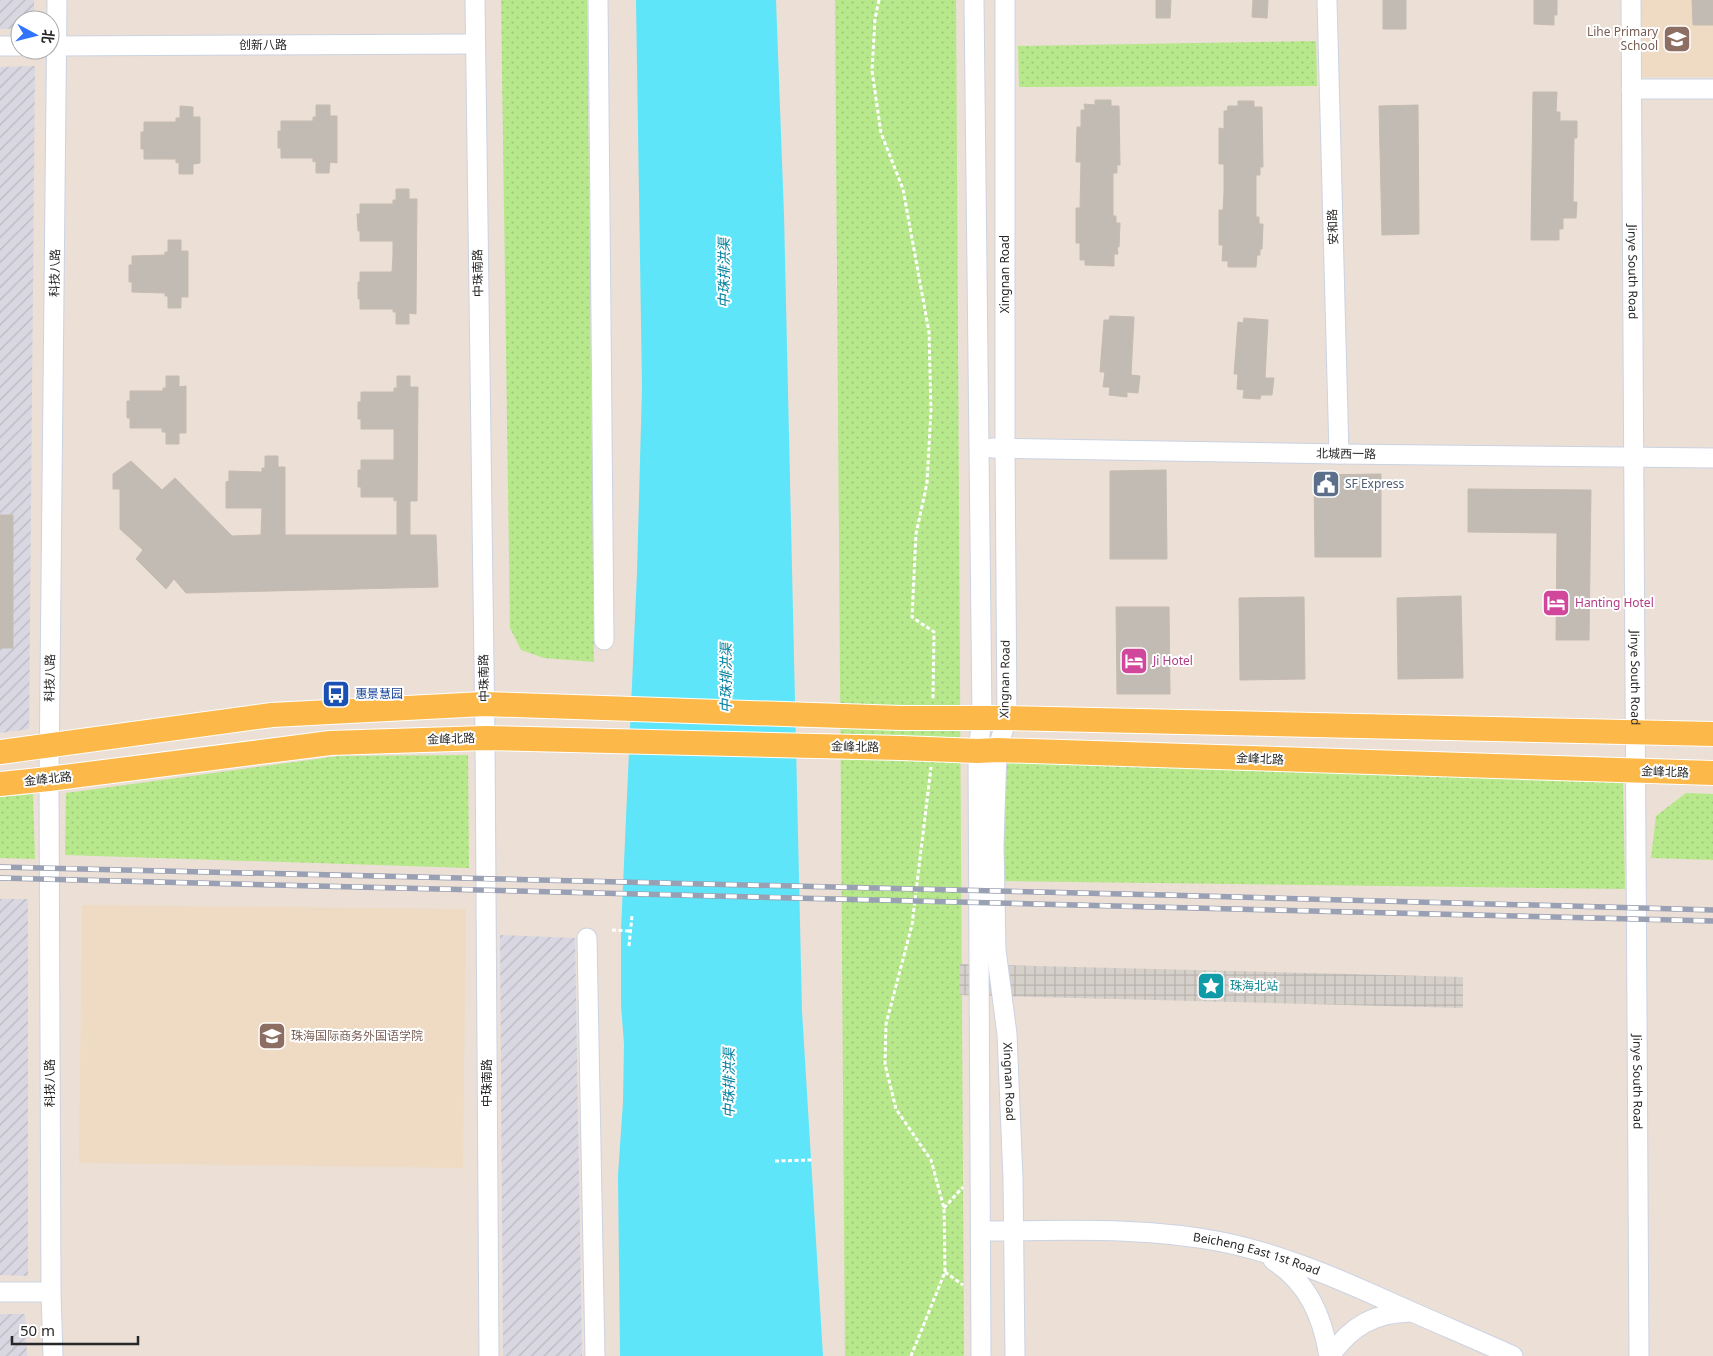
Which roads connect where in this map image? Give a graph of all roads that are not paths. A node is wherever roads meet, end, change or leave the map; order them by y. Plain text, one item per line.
1 (475, 0) edge
2 (598, 0) edge
3 (974, 0) edge
4 (1005, 0) edge
5 (1327, 0) edge
6 (1631, 0) edge
7 (475, 44) junction
8 (60, 46) edge
9 (54, 60) edge
10 (1631, 89) junction
11 (1713, 89) edge
12 (979, 448) junction
13 (1004, 449) junction
14 (1339, 454) junction
15 (1634, 457) junction
16 (1713, 458) edge
17 (604, 640) dead end
18 (484, 704) junction
19 (982, 718) junction
20 (1007, 718) junction
21 (1636, 732) junction
22 (1713, 734) edge
23 (485, 738) junction
24 (50, 744) junction
25 (987, 751) junction
26 (0, 752) edge
27 (1635, 771) junction
28 (1713, 773) edge
29 (50, 779) junction
30 (0, 784) edge
31 (587, 938) dead end
32 (981, 1231) junction
33 (1014, 1231) junction
34 (1261, 1252) junction
35 (0, 1292) edge
36 (51, 1292) junction
37 (1414, 1312) junction
38 (53, 1356) edge
39 (489, 1356) edge
40 (596, 1356) edge
41 (982, 1356) edge
42 (1016, 1356) edge
43 (1330, 1356) edge
44 (1513, 1356) edge
45 (1639, 1356) edge

1 - 7 street, 中珠南路
2 - 17 street
3 - 12 street, Xingnan Road
4 - 13 street, Xingnan Road
5 - 14 street, 安和路
6 - 10 street, Jinye South Road
7 - 8 street, 创新八路
7 - 18 street, 中珠南路
9 - 24 street, 科技八路
10 - 11 street
10 - 15 street, Jinye South Road
12 - 13 street, 北城西一路
12 - 19 street, Xingnan Road
13 - 14 street, 北城西一路
13 - 20 street, Xingnan Road
14 - 15 street, 北城西一路
15 - 16 street, 北城西一路
15 - 21 street, Jinye South Road
18 - 19 main road
18 - 23 street, 中珠南路
18 - 24 main road
19 - 20 main road
19 - 25 street, Xingnan Road
20 - 21 main road
20 - 25 street, Xingnan Road
21 - 22 main road
21 - 27 street, Jinye South Road
23 - 25 main road, 金峰北路
23 - 29 main road, 金峰北路
23 - 39 street, 中珠南路
24 - 26 main road
24 - 29 street, 科技八路
25 - 27 main road, 金峰北路
25 - 32 street, Xingnan Road
25 - 33 street, Xingnan Road
27 - 28 main road, 金峰北路
27 - 45 street, Jinye South Road
29 - 30 main road, 金峰北路
29 - 36 street, 科技八路
31 - 40 street
32 - 33 street, Beicheng East 1st Road
32 - 41 street, Xingnan Road
33 - 34 street, Beicheng East 1st Road
33 - 42 street, Xingnan Road
34 - 37 street, Beicheng East 1st Road
34 - 43 street
35 - 36 street
36 - 38 street, 科技八路
37 - 43 street
37 - 44 street, Beicheng East 1st Road

